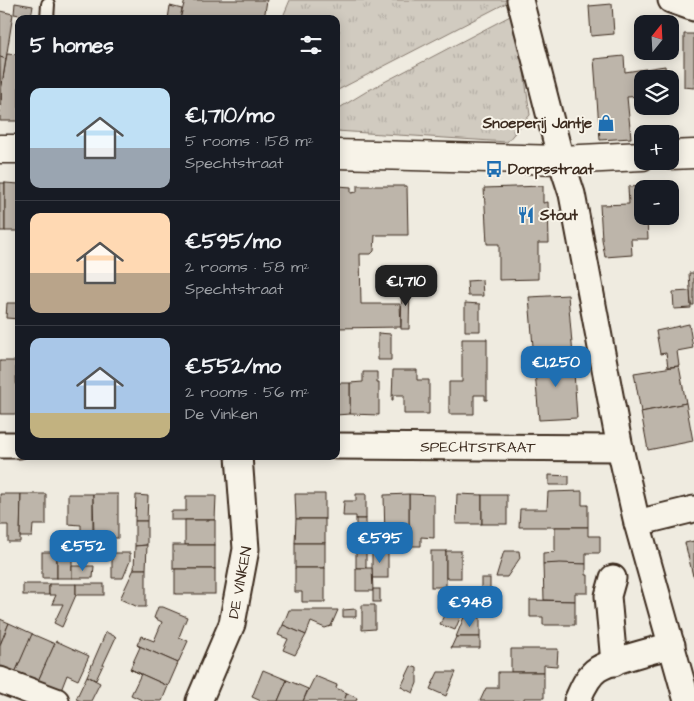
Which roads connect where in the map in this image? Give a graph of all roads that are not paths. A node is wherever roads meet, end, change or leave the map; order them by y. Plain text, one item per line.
1 (521, 0) edge
2 (671, 0) edge
3 (48, 4) dead end
4 (694, 8) edge
5 (48, 15) edge
6 (0, 149) edge
7 (15, 149) edge
8 (340, 154) edge
9 (694, 154) edge
10 (679, 155) edge
11 (634, 156) edge
12 (561, 160) junction
13 (0, 445) edge
14 (15, 445) edge
15 (340, 446) edge
16 (620, 448) junction
17 (239, 460) edge
18 (694, 509) edge
19 (637, 523) junction
20 (613, 578) dead end
21 (672, 645) junction
22 (614, 663) junction
23 (0, 680) edge
24 (56, 701) edge
25 (199, 701) edge
26 (577, 701) edge
27 (687, 701) edge

1 - 12 street
2 - 4 street
3 - 5 lane
6 - 7 street
8 - 12 street
9 - 10 street
11 - 12 street
12 - 16 street
13 - 14 street
15 - 16 street, SPECHTSTRAAT
16 - 19 street
17 - 25 street, DE VINKEN
18 - 19 street
19 - 21 street
20 - 22 street
21 - 22 street
21 - 27 street
22 - 26 street
23 - 24 street

